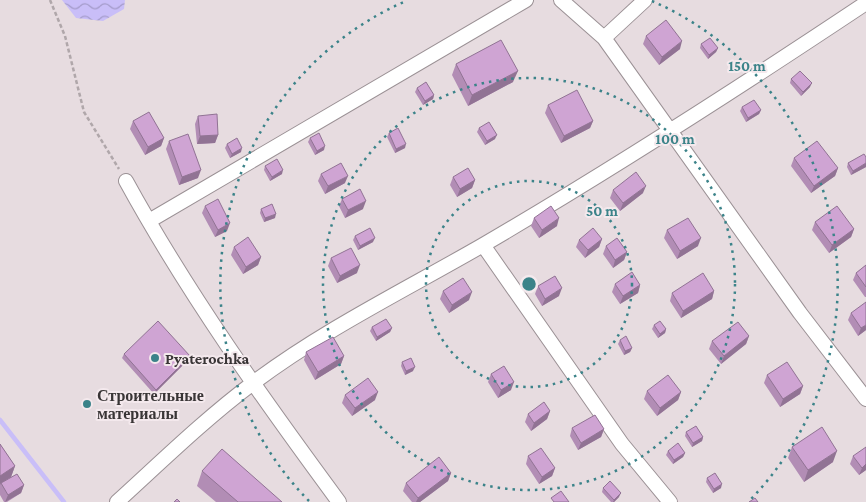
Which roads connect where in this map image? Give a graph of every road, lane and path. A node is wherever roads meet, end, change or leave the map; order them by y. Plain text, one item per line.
1 (50, 0) edge
2 (526, 0) edge
3 (561, 0) edge
4 (645, 0) edge
5 (866, 1) edge
6 (604, 38) junction
7 (669, 132) junction
8 (126, 181) joint
9 (148, 222) junction
10 (483, 245) junction
11 (252, 384) junction
12 (866, 399) edge
13 (117, 502) edge
14 (339, 502) edge
15 (670, 502) edge

1 - 8 path
2 - 9 street
3 - 6 street
4 - 6 street
5 - 7 street
6 - 7 street
7 - 10 street
7 - 12 street
8 - 9 street
9 - 11 street
10 - 11 street
10 - 15 street
11 - 13 street
11 - 14 street

